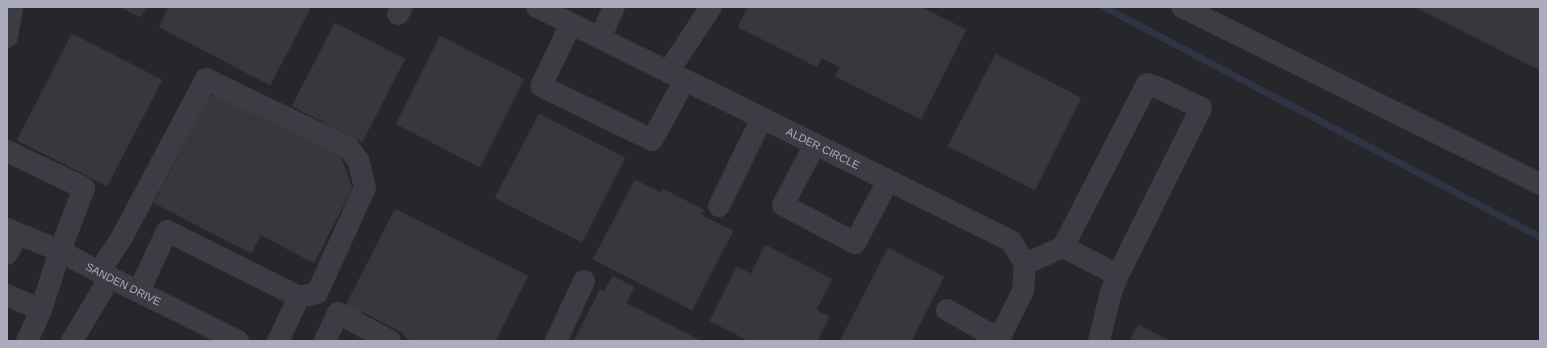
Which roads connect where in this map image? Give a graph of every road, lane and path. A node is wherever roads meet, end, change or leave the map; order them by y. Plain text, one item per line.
1 (7, 7) edge
2 (537, 7) edge
3 (614, 7) edge
4 (711, 7) edge
5 (1182, 7) edge
6 (571, 24) junction
7 (7, 36) edge
8 (600, 38) junction
9 (676, 76) junction
10 (762, 118) junction
11 (815, 144) junction
12 (7, 151) edge
13 (888, 181) junction
14 (1540, 184) edge
15 (719, 206) dead end
16 (13, 231) edge
17 (1063, 247) junction
18 (60, 251) junction
19 (7, 254) edge
20 (1025, 264) junction
21 (104, 274) junction
22 (1118, 275) junction
23 (584, 281) dead end
24 (139, 291) junction
25 (7, 295) edge
26 (299, 297) junction
27 (41, 310) junction
28 (947, 310) dead end
29 (1005, 338) edge
30 (78, 339) edge
31 (27, 341) edge
32 (238, 341) edge
33 (278, 341) edge
34 (325, 341) edge
35 (390, 341) edge
36 (556, 341) edge
37 (1099, 341) edge

1 - 7 street
2 - 6 street, ALDER CIRCLE
3 - 8 street
4 - 9 street
5 - 14 street
6 - 8 street, ALDER CIRCLE
6 - 9 street
8 - 9 street, ALDER CIRCLE
9 - 10 street, ALDER CIRCLE
10 - 11 street, ALDER CIRCLE
10 - 15 street
11 - 13 street, ALDER CIRCLE
11 - 13 street
12 - 18 street
13 - 20 street, ALDER CIRCLE
16 - 18 street, SANDEN DRIVE
16 - 19 street
17 - 20 street
17 - 22 street
17 - 22 street
18 - 21 street, SANDEN DRIVE
18 - 27 street
20 - 29 street
21 - 24 street, SANDEN DRIVE
21 - 26 street
21 - 30 street
22 - 37 street
23 - 36 street
24 - 26 street
24 - 32 street, SANDEN DRIVE
25 - 27 street
26 - 33 street
27 - 31 street
28 - 29 street
34 - 35 street

